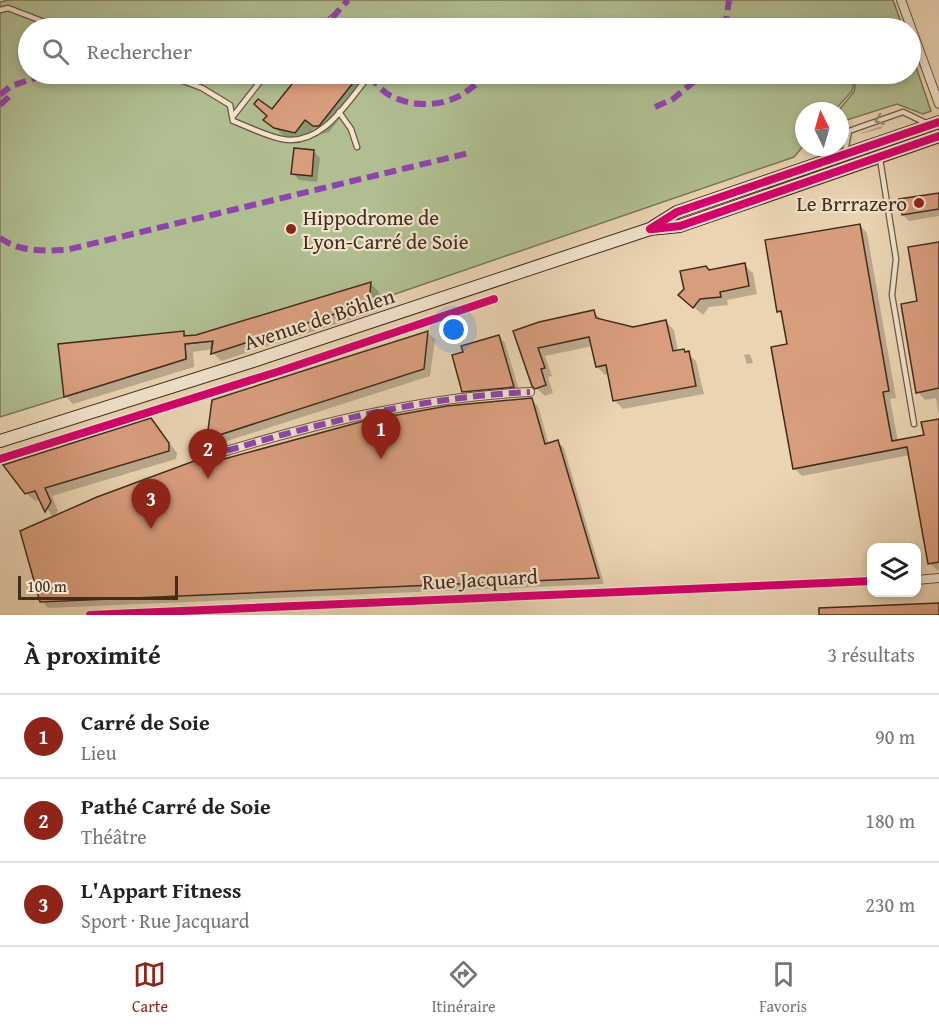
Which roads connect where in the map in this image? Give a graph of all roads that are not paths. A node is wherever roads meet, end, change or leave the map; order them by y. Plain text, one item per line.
1 (901, 0) edge
2 (0, 10) edge
3 (34, 18) edge
4 (908, 18) edge
5 (921, 55) edge
6 (193, 84) edge
7 (258, 84) edge
8 (362, 84) edge
9 (939, 104) edge
10 (339, 112) junction
11 (234, 115) junction
12 (935, 123) edge
13 (849, 131) edge
14 (939, 136) edge
15 (357, 147) dead end
16 (907, 148) junction
17 (849, 153) edge
18 (839, 156) edge
19 (879, 157) junction
20 (650, 229) junction
21 (530, 392) dead end
22 (914, 424) dead end
23 (0, 441) edge
24 (197, 452) dead end
25 (939, 578) edge
26 (921, 580) edge
27 (867, 581) edge
28 (90, 615) edge

1 - 4 street
2 - 3 lane
5 - 9 street
6 - 11 lane
7 - 11 lane
8 - 10 lane
10 - 11 lane
10 - 15 lane
12 -> 13 lane
12 - 16 main road, Avenue de Böhlen
12 - 17 main road, Avenue de Böhlen
14 - 16 main road, Avenue de Böhlen
16 - 19 main road, Avenue de Böhlen
18 - 20 main road, Avenue de Böhlen
19 - 20 main road, Avenue de Böhlen
19 - 22 lane
20 - 23 main road, Avenue de Böhlen
21 - 24 street
25 - 26 street
27 - 28 street, Rue Jacquard

